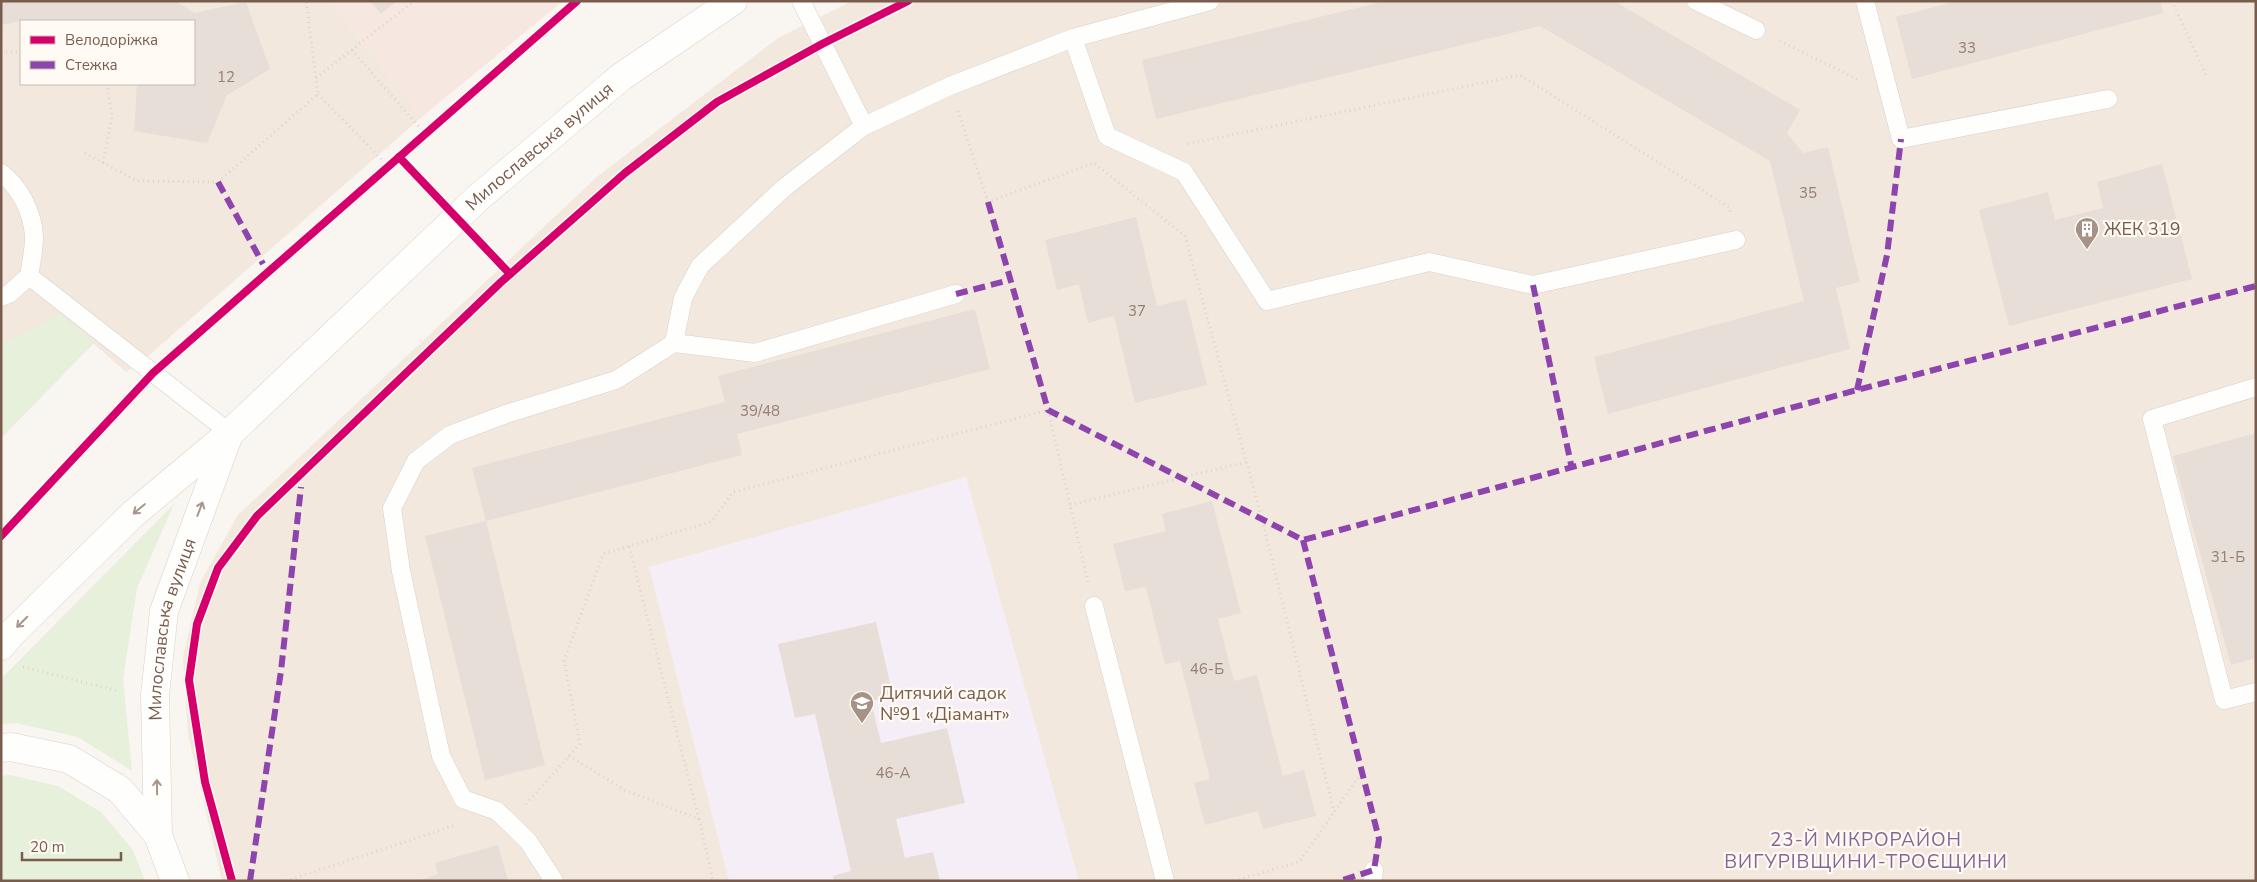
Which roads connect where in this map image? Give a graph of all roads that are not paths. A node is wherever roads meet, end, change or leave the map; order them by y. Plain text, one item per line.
1 (733, 1) edge
2 (801, 1) edge
3 (1210, 1) edge
4 (1696, 1) edge
5 (1865, 1) edge
6 (1756, 30) road end
7 (1073, 38) junction
8 (2108, 99) dead end
9 (864, 126) junction
10 (1, 173) edge
11 (1736, 240) road end
12 (29, 276) junction
13 (956, 294) dead end
14 (1, 297) edge
15 (674, 343) junction
16 (2256, 387) edge
17 (230, 433) junction
18 (1094, 606) road end
19 (8, 656) edge
20 (2256, 692) edge
21 (1, 748) edge
22 (158, 835) junction
23 (175, 881) edge
24 (554, 881) edge
25 (1165, 881) edge

1 - 17 main road, Милославська вулиця
2 - 9 lane
3 - 7 lane
4 - 6 lane
5 - 8 lane
7 - 9 lane
7 - 11 lane
9 - 15 lane
10 - 12 lane
12 - 14 lane
12 - 17 lane
13 - 15 lane
15 - 24 lane
16 - 20 lane
17 -> 19 main road, Милославська вулиця
22 -> 17 main road, Милославська вулиця
18 - 25 lane
21 - 22 main road
22 - 23 main road

